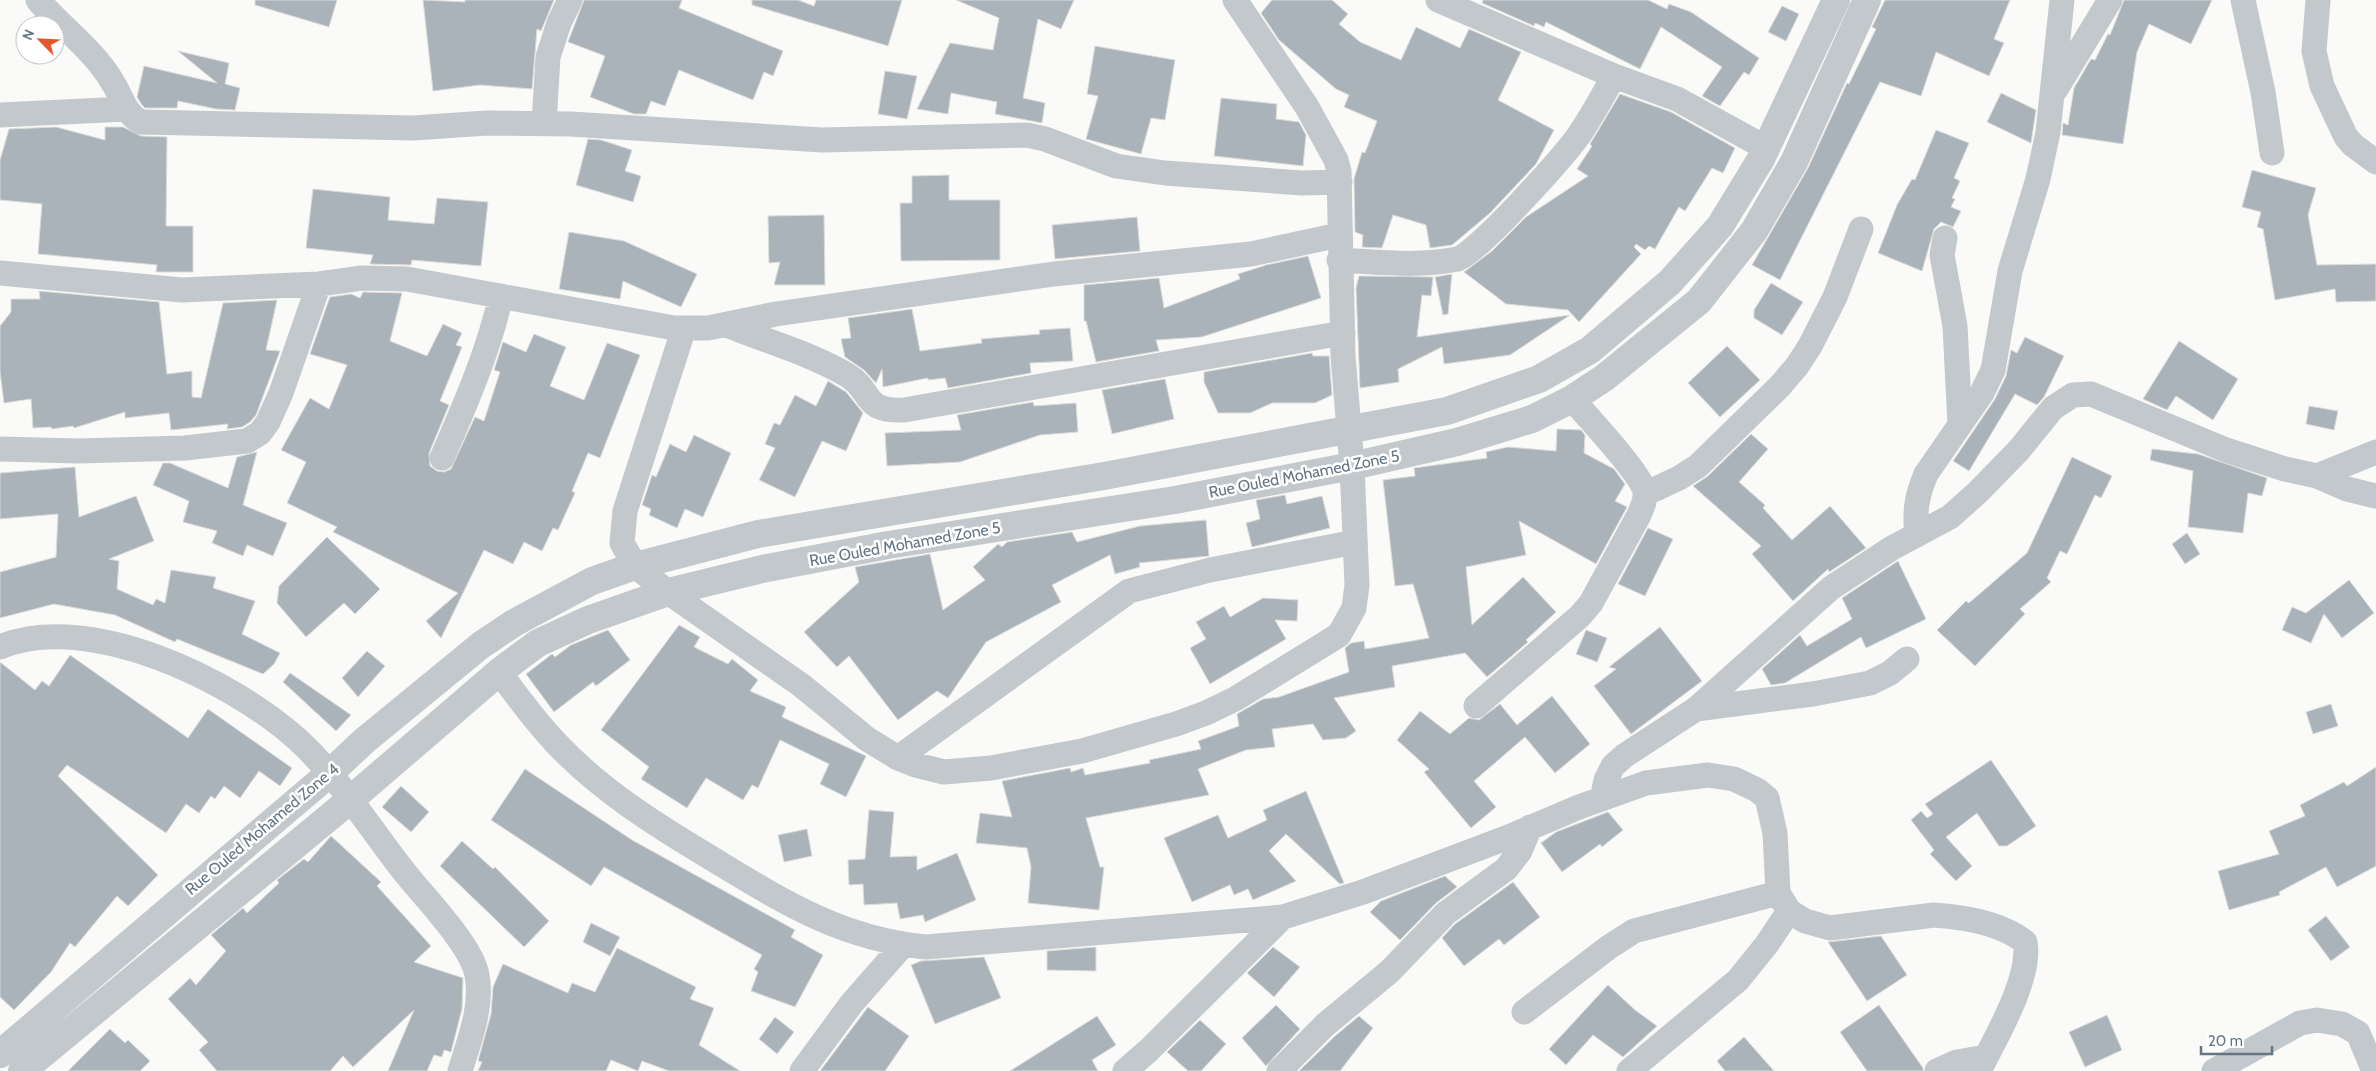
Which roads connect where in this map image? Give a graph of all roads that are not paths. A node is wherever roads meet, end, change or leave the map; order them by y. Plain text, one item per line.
1 (38, 0) edge
2 (570, 0) edge
3 (1235, 0) edge
4 (1438, 0) edge
5 (1836, 0) edge
6 (1867, 0) edge
7 (2062, 0) edge
8 (2110, 0) edge
9 (2243, 0) edge
10 (2318, 0) edge
11 (1614, 76) junction
12 (2053, 93) junction
13 (126, 109) junction
14 (0, 115) edge
15 (544, 124) junction
16 (1766, 148) junction
17 (2272, 153) dead end
18 (2376, 162) edge
19 (1340, 182) junction
20 (1861, 229) dead end
21 (1339, 235) junction
22 (1945, 238) dead end
23 (1339, 260) junction
24 (0, 273) edge
25 (319, 284) junction
26 (501, 296) junction
27 (727, 325) junction
28 (684, 328) junction
29 (1343, 333) junction
30 (1572, 399) junction
31 (1960, 424) junction
32 (1349, 431) junction
33 (0, 449) edge
34 (2376, 452) edge
35 (442, 458) dead end
36 (1352, 466) junction
37 (2317, 476) junction
38 (1645, 494) junction
39 (2376, 496) edge
40 (1917, 535) junction
41 (1355, 542) junction
42 (635, 566) junction
43 (668, 592) junction
44 (532, 614) joint
45 (538, 643) joint
46 (0, 647) edge
47 (1907, 659) dead end
48 (499, 672) junction
49 (1476, 706) dead end
50 (1696, 709) junction
51 (898, 758) junction
52 (330, 773) junction
53 (1602, 799) junction
54 (350, 800) junction
55 (1530, 827) junction
56 (1783, 902) junction
57 (1283, 917) junction
58 (903, 945) junction
59 (1524, 1012) dead end
60 (0, 1054) edge
61 (1982, 1064) edge
62 (22, 1071) edge
63 (460, 1071) edge
64 (802, 1071) edge
65 (1125, 1071) edge
66 (1279, 1071) edge
67 (1629, 1071) edge
68 (1937, 1071) edge
69 (2214, 1071) edge
70 (2374, 1071) edge

1 - 13 street
2 - 15 street
3 - 19 street
4 - 11 street
5 - 16 street, Rue Ouled Mohamed Zone 5
6 - 30 street, Rue Ouled Mohamed Zone 5
7 - 12 street
8 - 12 street
9 - 17 street
10 - 18 street
11 - 16 street
11 - 23 street
12 - 31 street
13 - 14 street
13 - 15 street
15 - 19 street
16 - 32 street, Rue Ouled Mohamed Zone 5
19 - 21 street
20 - 38 street
21 - 23 street
21 - 27 street
22 - 31 street
23 - 29 street
24 - 25 street
25 - 26 street
25 - 33 street
26 - 28 street
26 - 35 street
27 - 28 street
27 - 29 street
28 - 42 street
29 - 32 street
30 - 36 street, Rue Ouled Mohamed Zone 5
30 - 38 street
31 - 40 street
32 - 36 street
32 - 42 street, Rue Ouled Mohamed Zone 5
34 - 37 street
36 - 41 street
36 - 43 street, Rue Ouled Mohamed Zone 5
37 - 39 street
37 - 40 street
38 - 49 street
40 - 50 street
41 - 51 street
41 - 51 street
42 - 43 street
42 - 44 street, Rue Ouled Mohamed Zone 5
43 - 45 street, Rue Ouled Mohamed Zone 5
43 - 51 street
44 - 52 street, Rue Ouled Mohamed Zone 4
45 - 48 street, Rue Ouled Mohamed Zone 4
46 - 52 street
47 - 50 street
48 - 54 street, Rue Ouled Mohamed Zone 4
48 - 58 street
50 - 53 street
52 - 54 street
52 - 60 street, Rue Ouled Mohamed Zone 4
53 - 55 street
53 - 56 street
54 - 62 street, Rue Ouled Mohamed Zone 4
54 - 63 street
55 - 57 street
55 - 66 street
56 - 59 street
56 - 61 street
56 - 67 street
57 - 58 street
57 - 65 street
58 - 64 street
61 - 68 street
69 - 70 street

